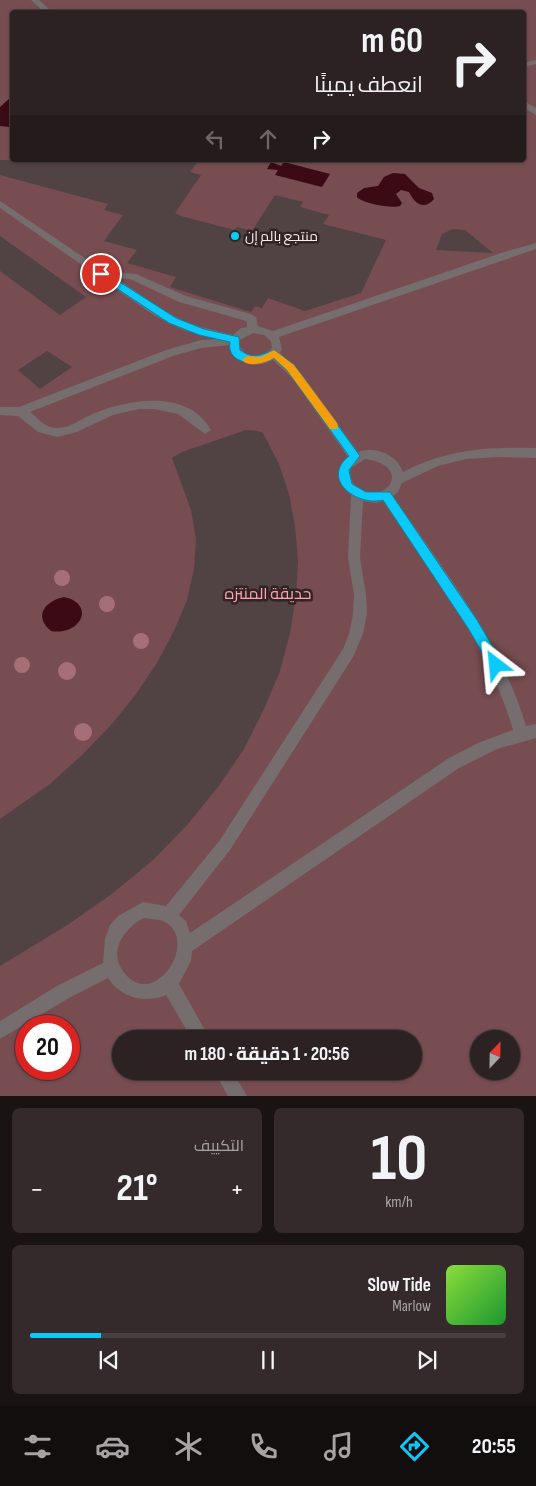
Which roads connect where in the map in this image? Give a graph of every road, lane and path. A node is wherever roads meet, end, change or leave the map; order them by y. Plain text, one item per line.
1 (35, 0) edge
2 (46, 10) edge
3 (0, 204) edge
4 (536, 246) edge
5 (101, 274) junction
6 (253, 330) junction
7 (273, 335) junction
8 (235, 340) junction
9 (274, 354) junction
10 (0, 411) edge
11 (21, 411) junction
12 (205, 430) dead end
13 (536, 453) edge
14 (355, 456) junction
15 (399, 479) junction
16 (356, 493) junction
17 (386, 495) junction
18 (529, 732) edge
19 (169, 915) junction
20 (186, 946) junction
21 (112, 967) junction
22 (169, 984) junction
23 (197, 1030) edge
24 (0, 1031) edge
25 (228, 1080) edge
26 (238, 1096) edge

1 - 2 lane
3 - 5 lane
4 - 7 lane
5 - 6 lane
5 - 8 lane
6 - 7 lane
6 - 8 lane
7 - 9 lane
8 - 9 lane
8 - 11 lane
9 - 14 lane
10 - 11 lane
11 - 12 lane
13 - 15 lane
14 - 15 lane
14 - 16 lane
15 - 17 lane
16 - 17 lane
16 - 19 lane
17 - 18 lane
18 - 20 lane
19 - 20 lane
19 - 21 lane
20 - 22 lane
21 - 22 lane
21 - 24 lane
22 - 23 lane
25 - 26 lane

